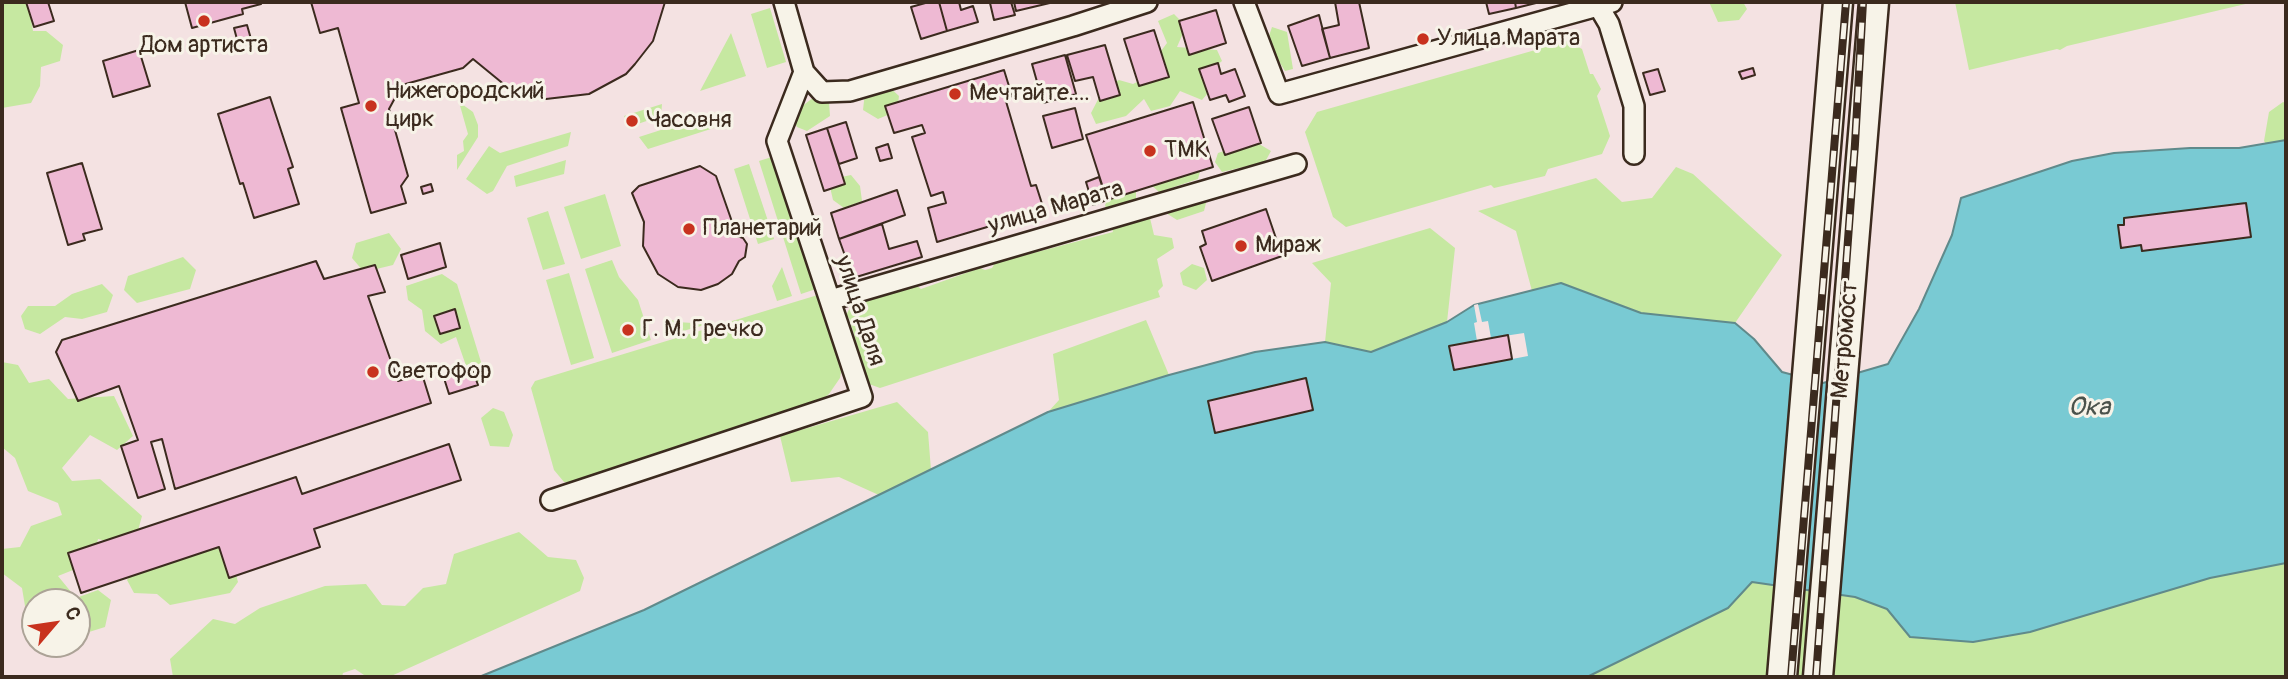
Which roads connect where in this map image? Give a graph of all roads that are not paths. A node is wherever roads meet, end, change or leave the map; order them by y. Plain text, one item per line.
1 (784, 2) edge
2 (1147, 2) edge
3 (1244, 2) edge
4 (1838, 2) edge
5 (1874, 2) edge
6 (1602, 3) edge
7 (804, 72) junction
8 (1634, 155) dead end
9 (1296, 164) dead end
10 (830, 300) junction
11 (551, 499) dead end
12 (1782, 677) edge
13 (1818, 677) edge

1 - 7 street
2 - 7 street
3 - 6 street
4 - 12 main road, Метромост
5 - 13 main road, Метромост
6 - 8 street
7 - 10 street, улица Даля
9 - 10 street, улица Марата
10 - 11 street, улица Даля

